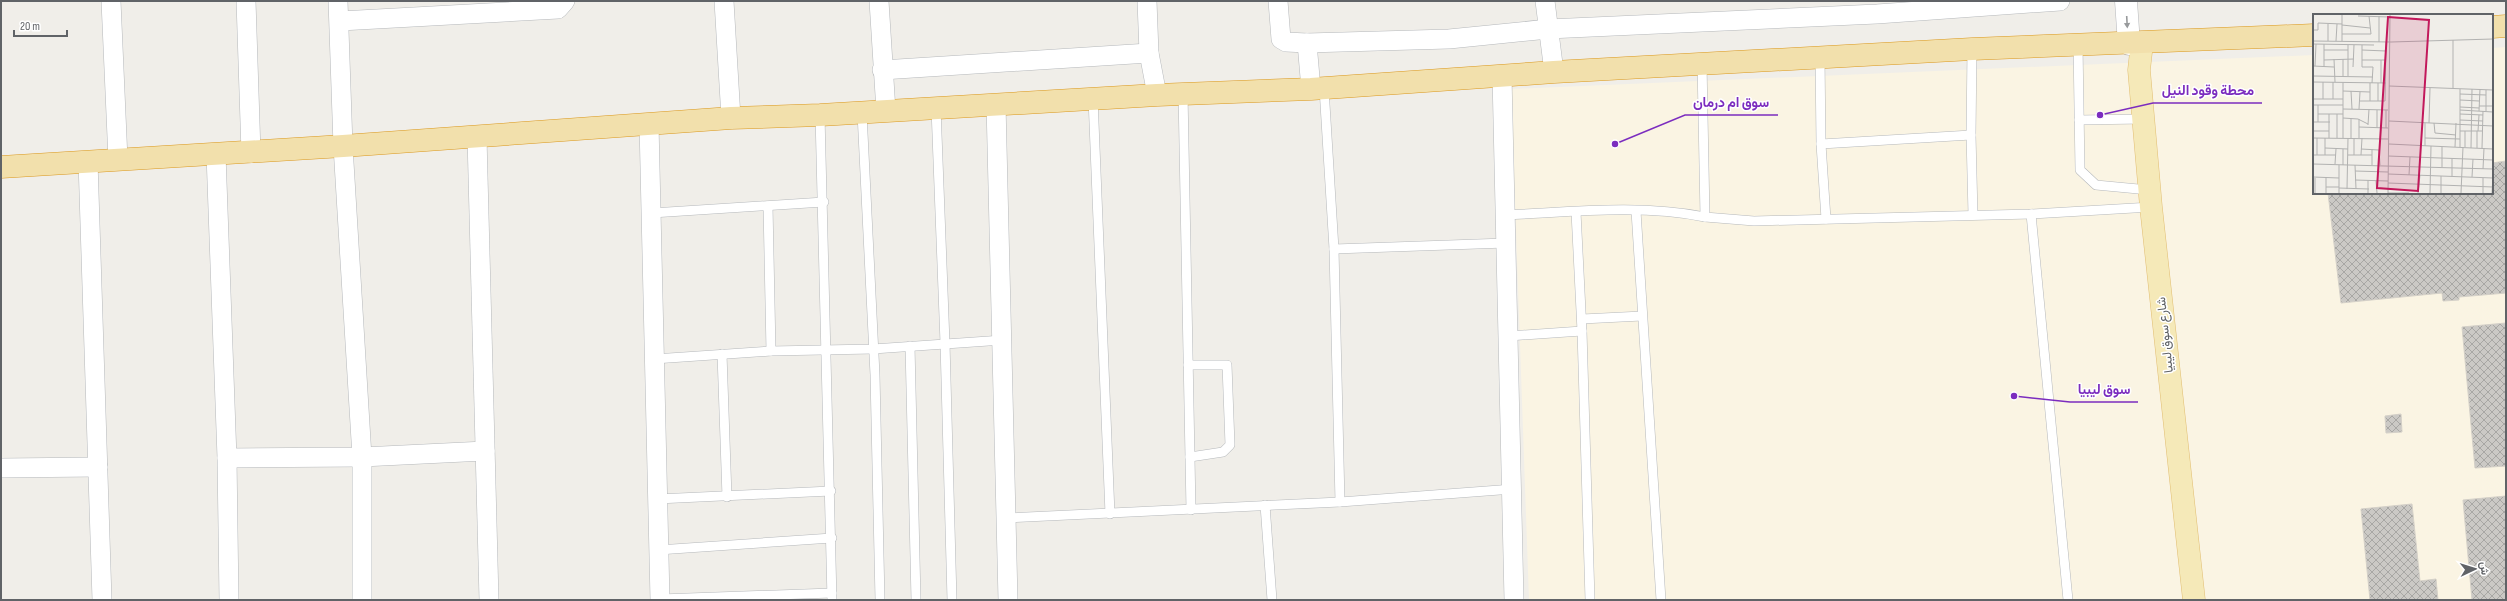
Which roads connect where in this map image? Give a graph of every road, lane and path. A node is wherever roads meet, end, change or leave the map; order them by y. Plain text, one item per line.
1 (111, 1) edge
2 (246, 1) edge
3 (338, 1) edge
4 (566, 1) edge
5 (724, 1) edge
6 (879, 1) edge
7 (1147, 1) edge
8 (1278, 1) edge
9 (1545, 1) edge
10 (2060, 1) edge
11 (2126, 1) edge
12 (2141, 1) edge
13 (2007, 3) edge
14 (1877, 7) edge
15 (340, 21) junction
16 (2506, 26) edge
17 (2493, 27) edge
18 (1548, 29) junction
19 (2313, 35) edge
20 (1307, 43) junction
21 (2135, 44) junction
22 (2078, 45) junction
23 (1972, 49) junction
24 (1149, 53) junction
25 (1820, 58) junction
26 (1702, 63) junction
27 (882, 70) junction
28 (1554, 72) junction
29 (1502, 76) junction
30 (1318, 88) junction
31 (1183, 93) junction
32 (1157, 94) junction
33 (1093, 98) junction
34 (996, 104) junction
35 (936, 108) junction
36 (886, 111) junction
37 (862, 113) junction
38 (820, 115) junction
39 (731, 118) junction
40 (2143, 119) junction
41 (2080, 120) junction
42 (649, 124) junction
43 (1970, 135) junction
44 (477, 137) junction
45 (1822, 144) junction
46 (343, 146) junction
47 (251, 152) junction
48 (216, 154) junction
49 (118, 160) junction
50 (88, 161) junction
51 (1, 167) edge
52 (2150, 198) junction
53 (824, 202) junction
54 (768, 206) junction
55 (1636, 211) junction
56 (1576, 212) junction
57 (652, 213) junction
58 (2031, 214) junction
59 (1973, 215) junction
60 (1506, 216) junction
61 (1705, 217) junction
62 (1826, 219) junction
63 (1506, 243) junction
64 (1334, 249) junction
65 (1642, 316) junction
66 (1582, 319) junction
67 (1582, 331) junction
68 (1509, 336) junction
69 (1003, 340) junction
70 (945, 344) junction
71 (910, 346) junction
72 (873, 349) junction
73 (824, 350) junction
74 (771, 351) junction
75 (722, 354) junction
76 (654, 359) junction
77 (1188, 365) junction
78 (486, 451) junction
79 (362, 457) junction
80 (1190, 457) junction
81 (227, 458) junction
82 (98, 467) junction
83 (1, 468) edge
84 (1513, 489) junction
85 (831, 491) junction
86 (727, 497) junction
87 (657, 499) junction
88 (1340, 502) junction
89 (1265, 506) junction
90 (1191, 510) junction
91 (1110, 514) junction
92 (1007, 518) junction
93 (832, 538) junction
94 (658, 550) junction
95 (832, 597) edge
96 (102, 600) edge
97 (230, 600) edge
98 (362, 600) edge
99 (489, 600) edge
100 (657, 600) edge
101 (880, 600) edge
102 (916, 600) edge
103 (952, 600) edge
104 (1008, 600) edge
105 (1272, 600) edge
106 (1514, 600) edge
107 (1590, 600) edge
108 (1661, 600) edge
109 (2068, 600) edge
110 (2194, 600) edge

1 - 49 street
2 - 47 street
3 - 15 street
4 - 15 street
5 - 39 street
6 - 27 street
7 - 24 street
8 - 20 street
9 - 18 street
10 - 13 street
11 -> 21 main road
12 - 21 main road
13 - 14 street
14 - 18 street
15 - 46 street
16 - 17 highway
18 - 20 street
18 - 28 street
19 - 21 highway
20 - 30 street
21 - 22 highway
21 - 40 main road, شارع سوق ليبيا
22 - 23 highway
22 - 41 lane
23 - 25 highway
23 - 43 lane
24 - 27 street
24 - 32 street
25 - 26 highway
25 - 45 lane
26 - 28 highway
26 - 61 lane
27 - 36 street
28 - 29 highway
29 - 30 highway
29 - 60 street
30 - 31 highway
30 - 64 lane
31 - 32 highway
31 - 77 lane
32 - 33 highway
33 - 34 highway
33 - 91 lane
34 - 35 highway
34 - 69 street
35 - 36 highway
35 - 70 lane
36 - 37 highway
37 - 38 highway
37 - 72 lane
38 - 39 highway
38 - 53 lane
39 - 42 highway
40 - 41 lane
40 - 52 main road, شارع سوق ليبيا
41 - 52 lane
42 - 44 highway
42 - 57 street
43 - 45 lane
43 - 59 lane
44 - 46 highway
44 - 78 street
45 - 62 lane
46 - 47 highway
46 - 79 street
47 - 48 highway
48 - 49 highway
48 - 81 street
49 - 50 highway
50 - 51 highway
50 - 82 street
52 - 58 lane
52 - 110 main road, شارع سوق ليبيا
53 - 54 lane
53 - 73 lane
54 - 57 lane
54 - 74 lane
55 - 56 lane
55 - 61 lane
55 - 65 lane
56 - 60 lane
56 - 66 lane
57 - 76 street
58 - 59 lane
58 - 109 lane
59 - 62 lane
60 - 63 street
61 - 62 lane
63 - 64 lane
63 - 68 street
64 - 88 lane
65 - 66 lane
65 - 108 lane
66 - 67 lane
67 - 68 lane
67 - 107 lane
68 - 84 street
69 - 70 lane
69 - 92 street
70 - 71 lane
70 - 103 lane
71 - 72 lane
71 - 102 lane
72 - 73 lane
72 - 101 lane
73 - 74 lane
73 - 85 lane
74 - 75 lane
75 - 76 lane
75 - 86 lane
76 - 87 street
77 - 80 lane
77 - 80 lane
78 - 79 street
78 - 99 street
79 - 81 street
79 - 98 street
80 - 90 lane
81 - 97 street
82 - 83 street
82 - 96 street
84 - 88 lane
84 - 106 street
85 - 86 lane
85 - 93 lane
86 - 87 lane
87 - 94 street
88 - 89 lane
89 - 90 lane
89 - 105 lane
90 - 91 lane
91 - 92 lane
92 - 104 street
93 - 94 lane
93 - 95 lane
94 - 100 street
95 - 100 lane

